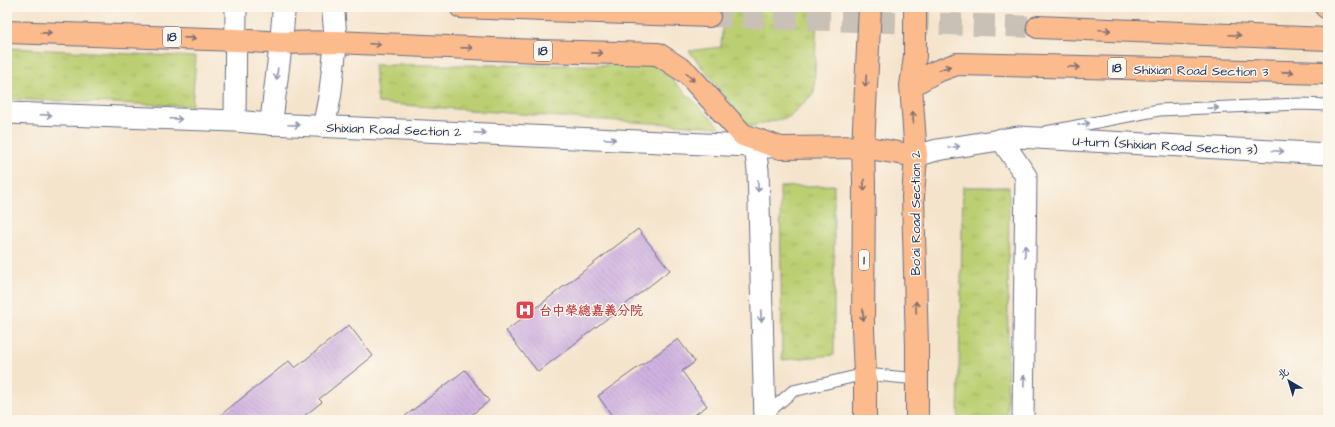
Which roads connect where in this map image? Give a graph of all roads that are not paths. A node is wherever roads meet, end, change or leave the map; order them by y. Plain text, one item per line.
1 (236, 7) edge
2 (284, 7) edge
3 (333, 7) edge
4 (461, 7) edge
5 (870, 7) edge
6 (915, 7) edge
7 (709, 16) tunnel mouth
8 (1038, 27) tunnel mouth
9 (7, 32) edge
10 (236, 40) junction
11 (1328, 40) edge
12 (336, 42) junction
13 (281, 43) junction
14 (1328, 73) edge
15 (911, 86) junction
16 (1328, 105) edge
17 (7, 114) edge
18 (236, 120) junction
19 (271, 124) junction
20 (324, 126) junction
21 (1010, 138) junction
22 (862, 146) junction
23 (755, 147) junction
24 (781, 148) junction
25 (1328, 154) edge
26 (916, 156) junction
27 (865, 374) junction
28 (917, 379) junction
29 (763, 419) edge
30 (865, 420) edge
31 (917, 420) edge
32 (1024, 420) edge

1 - 10 street
2 - 13 street
3 - 12 street
4 - 7 main road
5 -> 22 main road, 1
6 - 15 main road, Bo'ai Road Section 2
8 -> 11 main road
9 -> 10 main road, 18
10 - 13 main road, 18
10 - 18 street
12 - 13 main road, 18
12 - 20 street
12 -> 24 main road, 18
13 -> 19 street
15 -> 14 main road, Shixian Road Section 3 / 18
26 -> 15 main road, Bo'ai Road Section 2
21 -> 16 lane
17 -> 18 street, Shixian Road Section 2
18 - 19 street, Shixian Road Section 2
19 -> 20 street, Shixian Road Section 2
20 -> 23 street, Shixian Road Section 2
21 -> 25 street, U-turn (Shixian Road Section 3)
26 -> 21 street
32 -> 21 street
22 - 24 main road
22 - 26 main road
22 -> 27 main road, 1
23 - 24 street, Shixian Road Section 2
23 -> 29 street
28 -> 26 main road, Bo'ai Road Section 2
27 - 28 lane
27 - 29 lane
27 - 30 main road, 1
28 - 31 main road, Bo'ai Road Section 2

